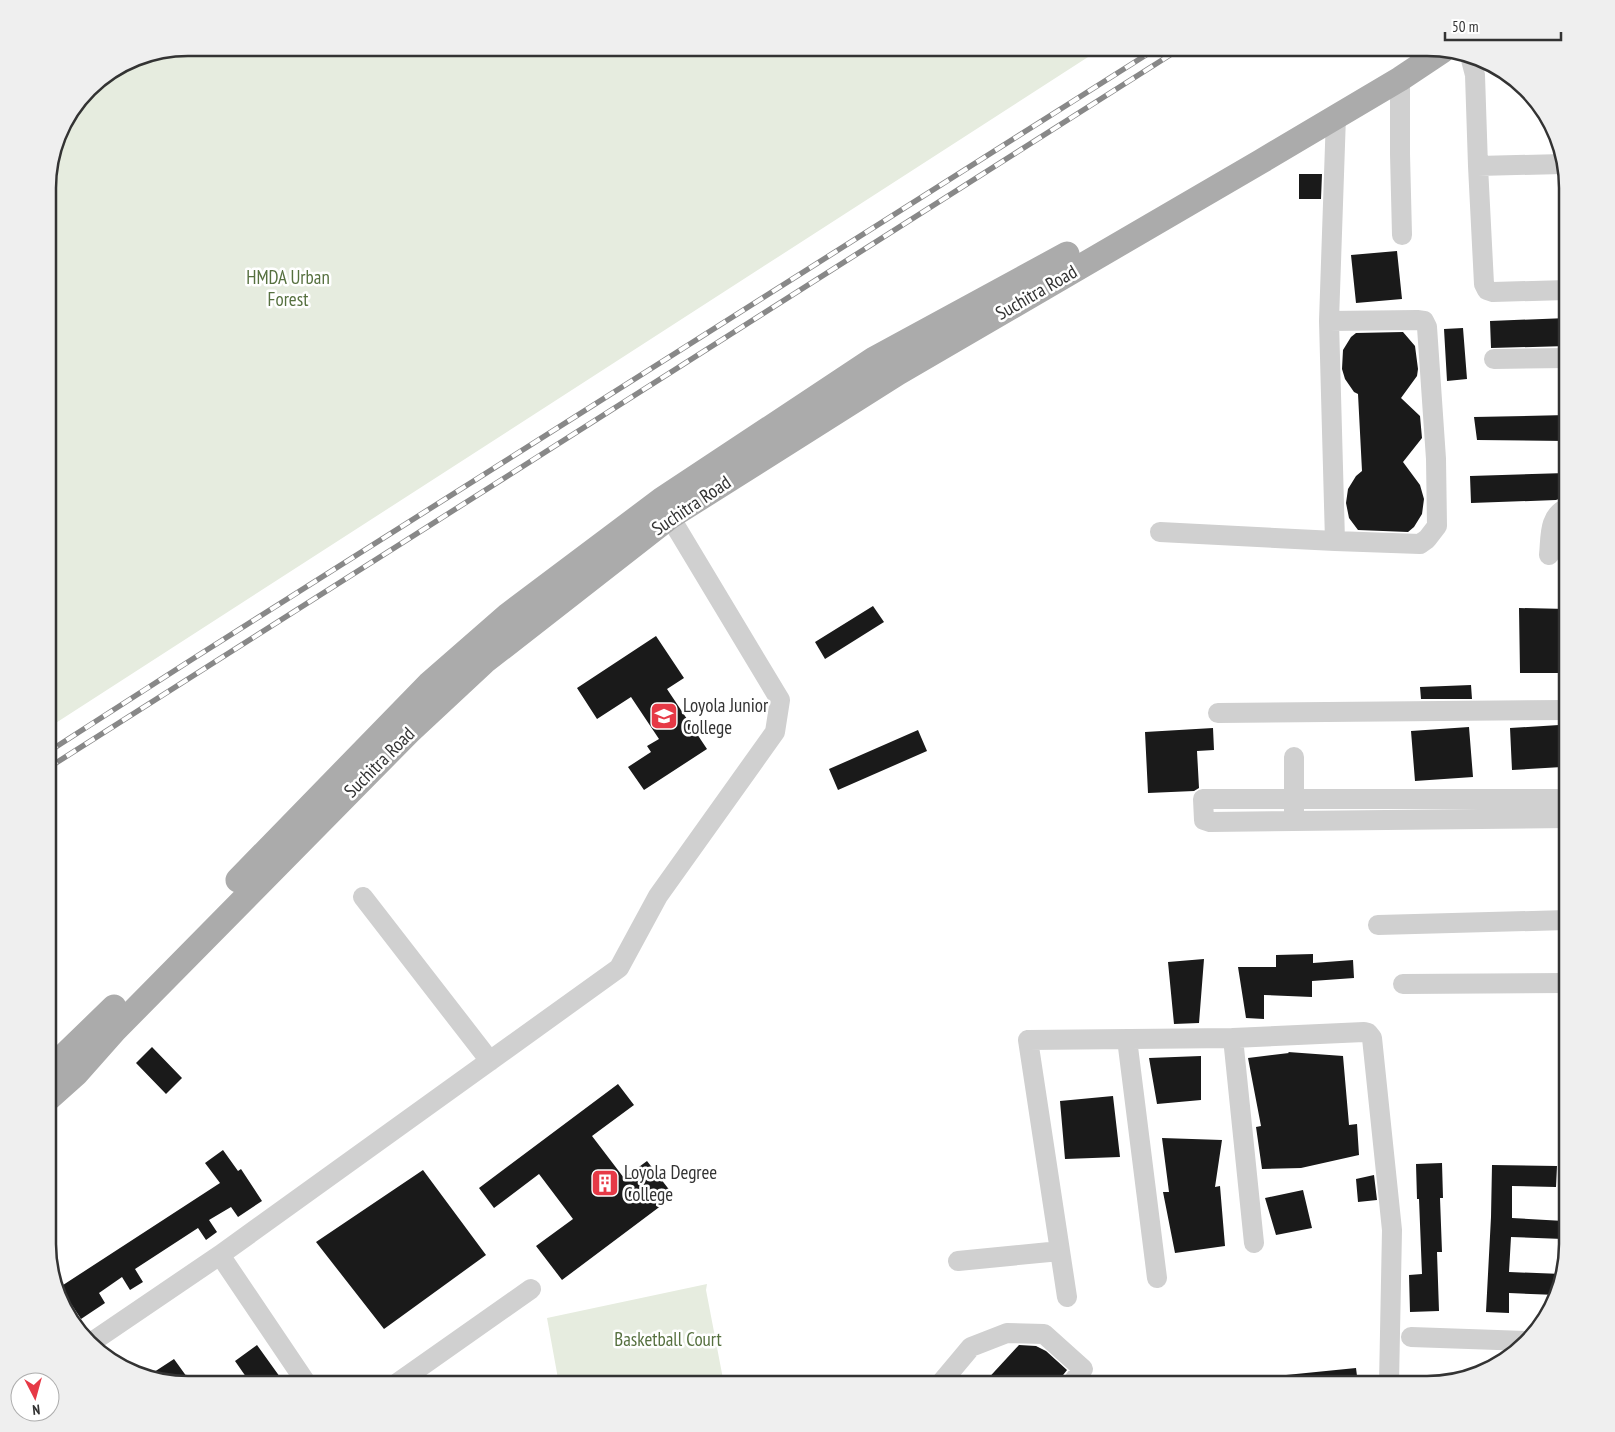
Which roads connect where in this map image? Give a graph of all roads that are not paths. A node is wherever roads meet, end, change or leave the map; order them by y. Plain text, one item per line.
1 (1408, 56) edge
2 (1432, 57) edge
3 (1472, 65) edge
4 (1400, 79) junction
5 (1336, 116) junction
6 (1556, 164) edge
7 (1478, 166) junction
8 (1402, 235) dead end
9 (1558, 290) edge
10 (983, 312) junction
11 (1329, 321) junction
12 (1558, 358) edge
13 (1494, 359) dead end
14 (1558, 513) edge
15 (670, 517) junction
16 (1160, 532) dead end
17 (1335, 540) junction
18 (1549, 555) dead end
19 (1558, 710) edge
20 (1218, 713) dead end
21 (1294, 757) dead end
22 (1388, 798) junction
23 (1559, 799) edge
24 (1294, 800) junction
25 (1559, 818) edge
26 (1388, 820) junction
27 (1294, 822) junction
28 (363, 898) dead end
29 (1559, 920) edge
30 (1378, 925) dead end
31 (1559, 983) edge
32 (1403, 984) dead end
33 (109, 1024) junction
34 (1232, 1038) junction
35 (1127, 1039) junction
36 (490, 1060) junction
37 (57, 1064) edge
38 (57, 1092) edge
39 (1254, 1243) dead end
40 (1060, 1251) junction
41 (220, 1255) junction
42 (958, 1261) dead end
43 (1157, 1278) dead end
44 (530, 1289) dead end
45 (1067, 1297) dead end
46 (1411, 1337) dead end
47 (97, 1339) edge
48 (1516, 1341) edge
49 (301, 1376) edge
50 (407, 1376) edge
51 (947, 1376) edge
52 (1077, 1376) edge
53 (1389, 1376) edge

1 - 10 main road, Suchitra Road
2 - 4 main road, Suchitra Road
3 - 7 street
4 - 5 main road, Suchitra Road
4 - 8 street
5 - 10 main road, Suchitra Road
5 - 11 street
6 - 7 street
7 - 9 street
10 - 15 main road, Suchitra Road
10 - 33 main road, Suchitra Road
11 - 17 street
11 - 17 street
12 - 13 street
14 - 18 street
15 - 33 main road, Suchitra Road
15 - 36 street
16 - 17 street
19 - 20 street
21 - 24 street
22 - 23 street
22 - 24 street
22 - 26 street
24 - 27 street
24 - 27 street
25 - 26 street
26 - 27 street
28 - 36 street
29 - 30 street
31 - 32 street
33 - 37 main road, Suchitra Road
33 - 38 main road, Suchitra Road
34 - 35 street
34 - 39 street
34 - 53 street
35 - 40 street
35 - 43 street
36 - 41 street
40 - 42 street
40 - 45 street
41 - 47 street
41 - 49 street
44 - 50 street
46 - 48 street
51 - 52 street

